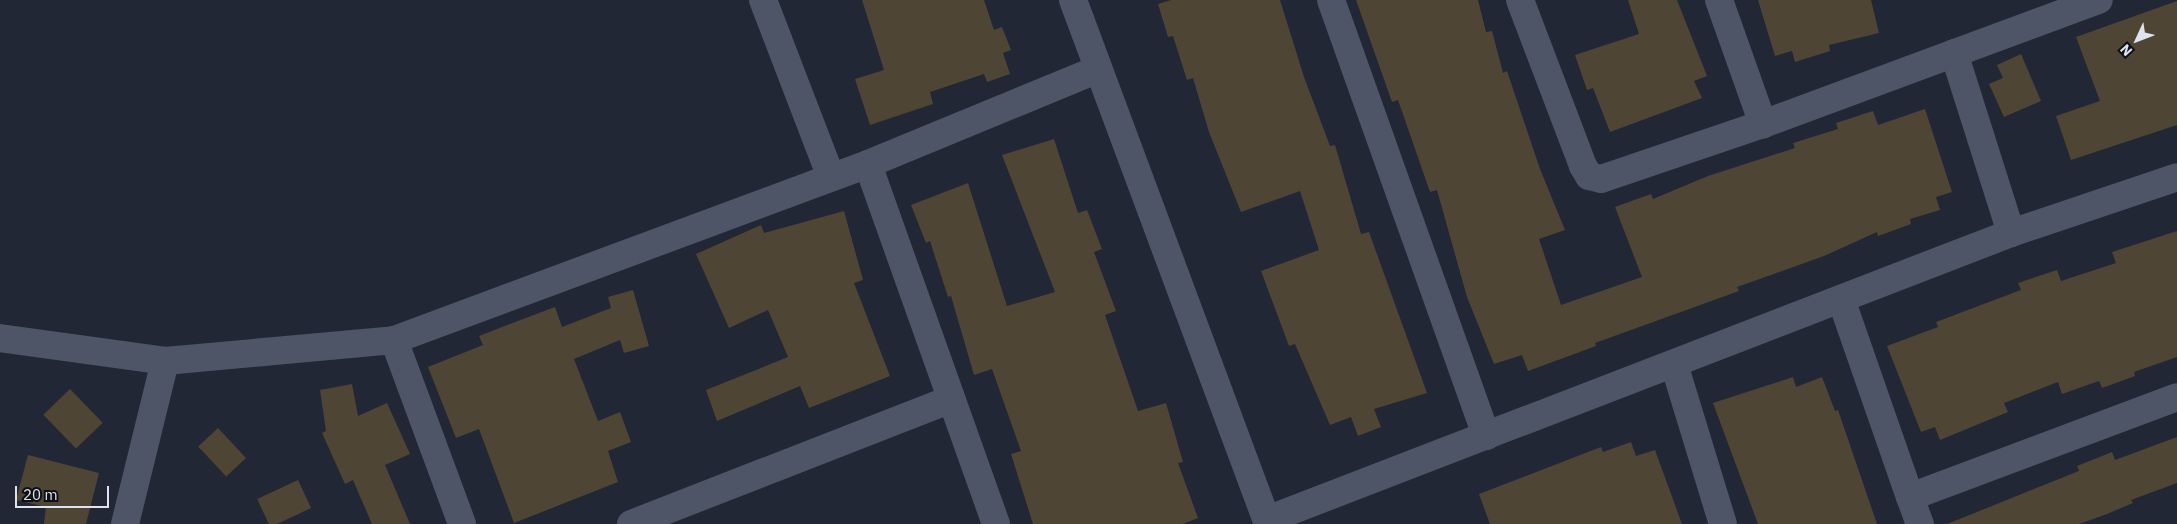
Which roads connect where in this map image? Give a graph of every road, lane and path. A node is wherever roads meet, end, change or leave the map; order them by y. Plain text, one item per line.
1 (763, 0) edge
2 (1073, 0) edge
3 (1331, 0) edge
4 (1520, 0) edge
5 (1719, 0) edge
6 (2099, 0) edge
7 (1954, 53) junction
8 (1098, 69) junction
9 (1763, 124) junction
10 (868, 164) junction
11 (831, 177) junction
12 (2177, 177) edge
13 (2011, 233) junction
14 (1841, 299) junction
15 (0, 338) edge
16 (394, 340) junction
17 (165, 360) junction
18 (1674, 364) junction
19 (2177, 397) edge
20 (952, 399) junction
21 (1486, 436) junction
22 (1910, 497) junction
23 (1267, 522) edge
24 (125, 524) edge
25 (462, 524) edge
26 (631, 524) edge
27 (996, 524) edge
28 (1723, 524) edge
29 (1920, 524) edge

1 - 11 street
2 - 8 street
3 - 21 street
4 - 9 street
5 - 9 street
6 - 7 street
7 - 9 street
7 - 13 street
8 - 10 street
8 - 23 street
10 - 11 street
10 - 20 street
11 - 16 street
12 - 13 street
13 - 14 street
14 - 18 street
14 - 22 street
15 - 17 street
16 - 17 street
16 - 25 street
17 - 24 street
18 - 21 street
18 - 28 street
19 - 22 street
20 - 26 street
20 - 27 street
21 - 23 street
22 - 29 street

